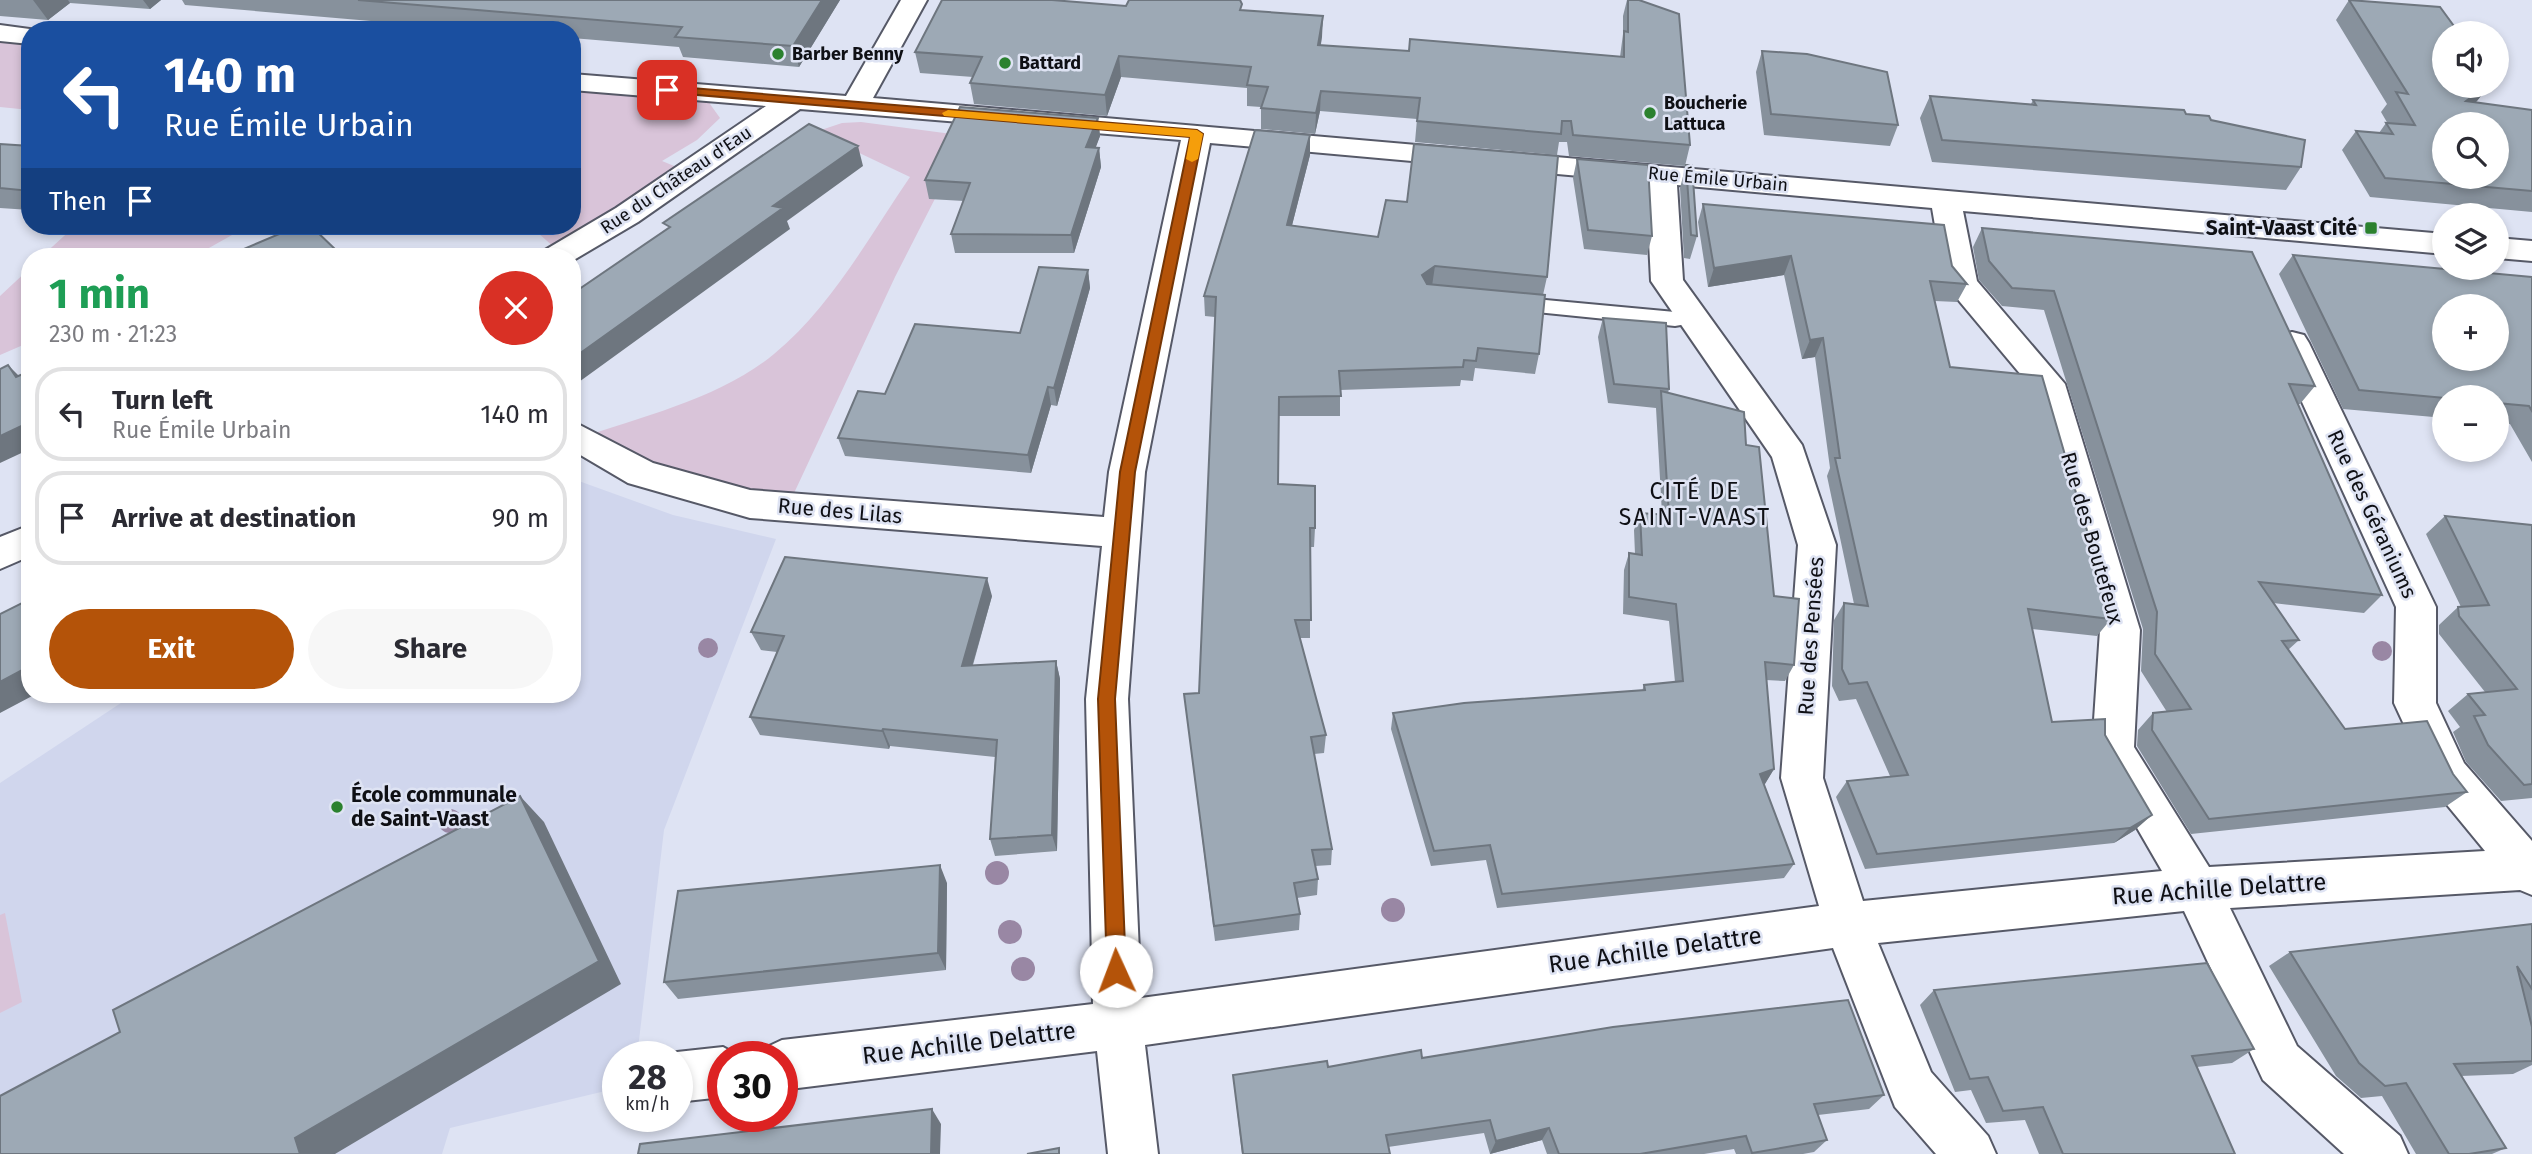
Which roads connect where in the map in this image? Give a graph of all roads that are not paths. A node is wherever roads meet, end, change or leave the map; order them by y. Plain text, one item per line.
1 (914, 0) edge
2 (0, 33) edge
3 (21, 35) edge
4 (581, 83) edge
5 (794, 100) junction
6 (855, 105) junction
7 (1197, 134) junction
8 (1661, 174) junction
9 (1946, 200) junction
10 (2238, 226) junction
11 (2432, 243) edge
12 (571, 248) edge
13 (2509, 249) edge
14 (2532, 251) edge
15 (2255, 262) edge
16 (1486, 301) edge
17 (2278, 312) edge
18 (1691, 317) junction
19 (581, 439) edge
20 (1122, 533) junction
21 (21, 543) edge
22 (0, 554) edge
23 (2531, 870) edge
24 (2197, 889) junction
25 (1846, 924) junction
26 (1118, 1025) junction
27 (798, 1063) edge
28 (1133, 1154) edge
29 (1970, 1154) edge
30 (2382, 1154) edge

1 - 6 street
2 - 3 street
4 - 5 street, Rue Émile Urbain
5 - 6 street, Rue Émile Urbain
5 - 12 street, Rue du Château d'Eau
6 - 7 street, Rue Émile Urbain
7 - 8 street, Rue Émile Urbain
7 - 20 street
8 - 9 street, Rue Émile Urbain
8 - 18 street, Rue des Pensées
9 - 10 street, Rue Émile Urbain
9 - 24 street, Rue des Boutefeux
10 - 11 street, Rue Émile Urbain
10 - 15 street
13 - 14 street
16 - 18 lane
17 - 23 street, Rue des Géraniums
18 - 25 street, Rue des Pensées
19 - 20 street, Rue des Lilas
20 - 26 street
21 - 22 street
23 - 24 street, Rue Achille Delattre
24 - 25 street, Rue Achille Delattre
24 - 30 street, Rue des Boutefeux
25 - 26 street, Rue Achille Delattre
25 - 29 street, Rue des Pensées
26 - 27 street, Rue Achille Delattre
26 - 28 street

